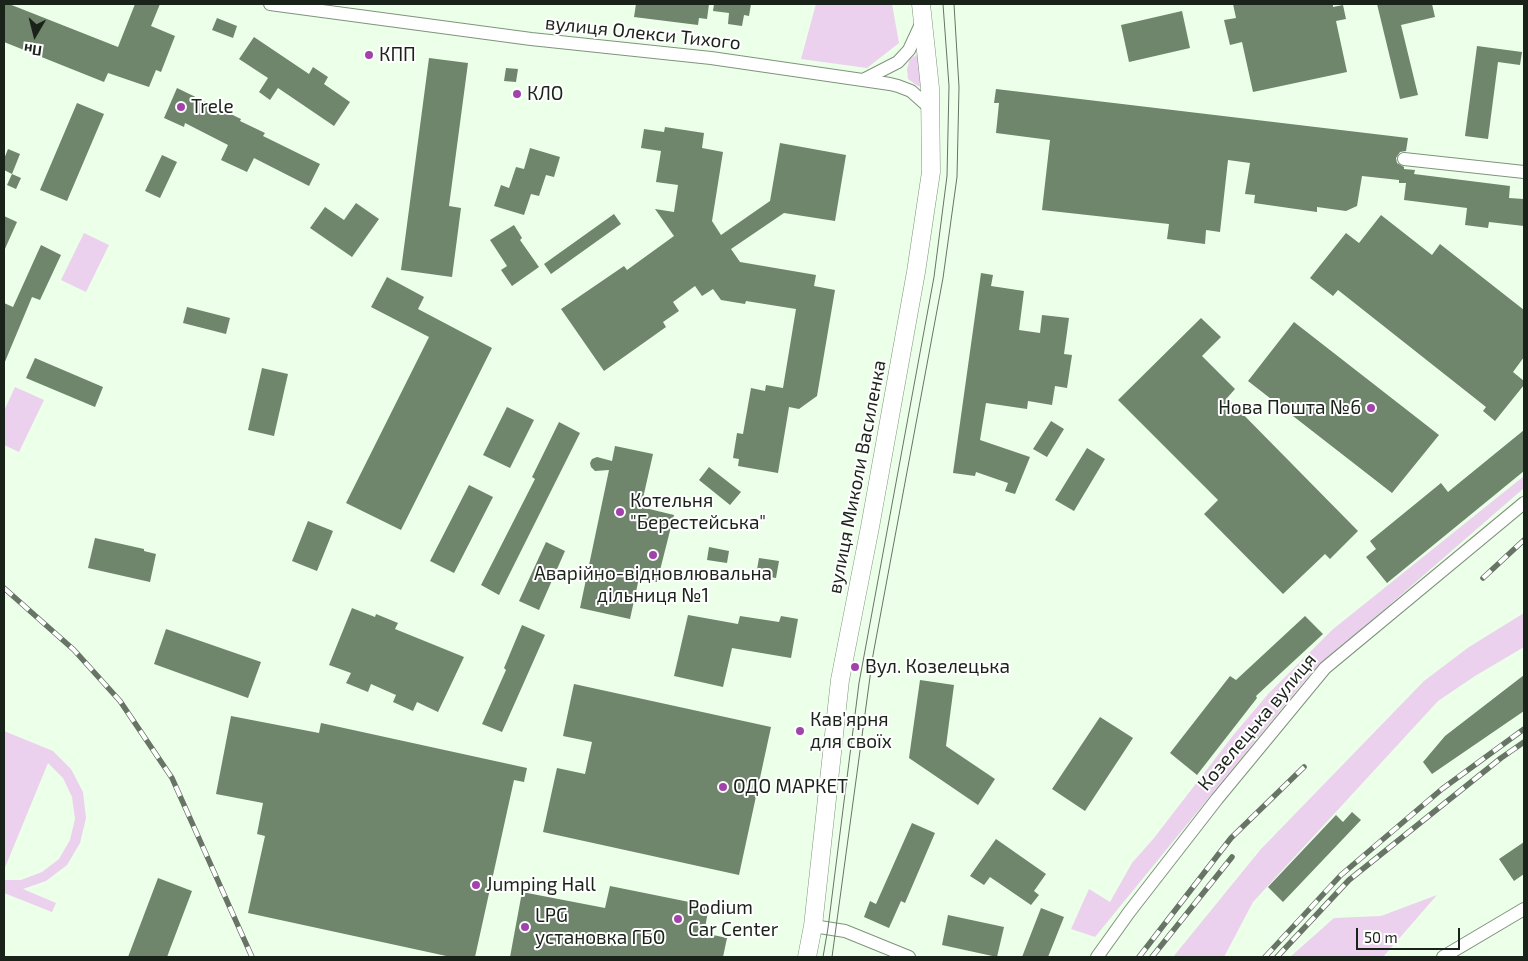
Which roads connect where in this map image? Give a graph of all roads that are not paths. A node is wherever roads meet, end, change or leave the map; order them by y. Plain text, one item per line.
1 (270, 4) edge
2 (922, 12) edge
3 (863, 80) junction
4 (930, 108) junction
5 (1404, 159) dead end
6 (1524, 172) edge
7 (1524, 504) edge
8 (1524, 909) edge
9 (813, 926) junction
10 (807, 957) edge
11 (909, 957) edge
12 (1097, 957) edge
13 (1442, 957) edge

1 - 3 street, вулиця Олекси Тихого
2 - 3 street
2 - 4 main road, вулиця Миколи Василенка
3 - 4 street, вулиця Олекси Тихого
4 - 9 main road, вулиця Миколи Василенка
5 - 6 street
7 - 12 street, Козелецька вулиця
8 - 13 street
9 - 10 main road, вулиця Миколи Василенка
9 - 11 street

